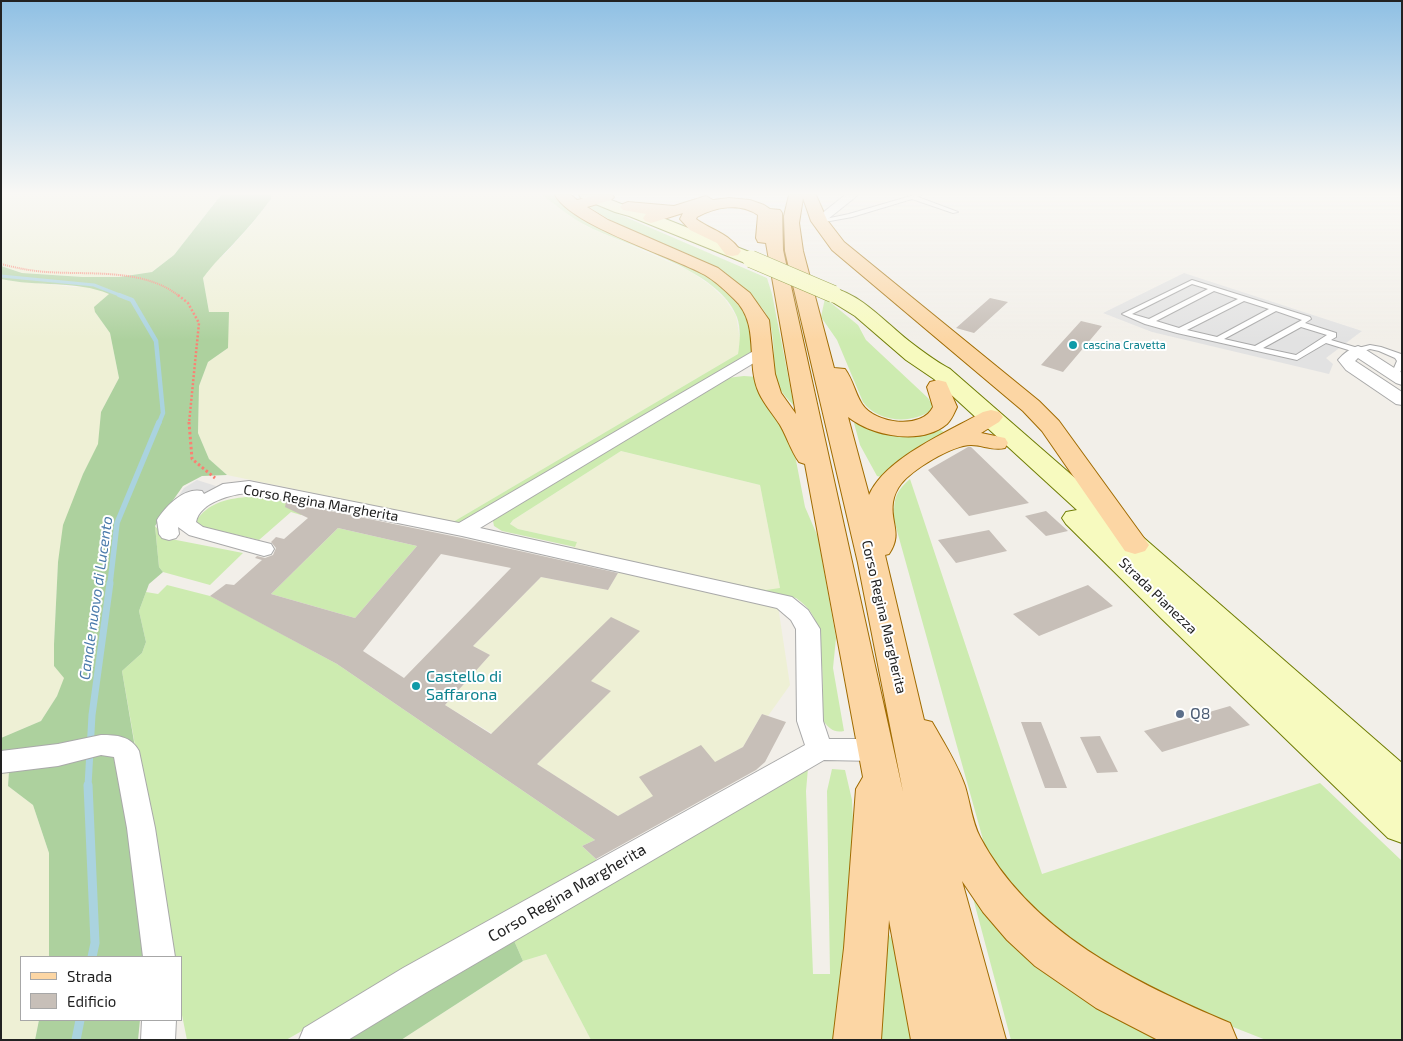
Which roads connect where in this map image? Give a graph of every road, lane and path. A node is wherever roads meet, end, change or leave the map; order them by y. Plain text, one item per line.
1 (650, 244) edge
2 (714, 244) edge
3 (727, 244) edge
4 (763, 244) edge
5 (766, 244) edge
6 (793, 244) edge
7 (836, 244) edge
8 (732, 251) junction
9 (763, 255) junction
10 (1, 264) edge
11 (1214, 289) junction
12 (1243, 299) junction
13 (1275, 309) junction
14 (1148, 322) junction
15 (1300, 324) junction
16 (1180, 332) junction
17 (1217, 340) junction
18 (1325, 340) junction
19 (1255, 349) junction
20 (818, 350) junction
21 (1358, 351) junction
22 (762, 352) junction
23 (1400, 356) edge
24 (920, 362) junction
25 (725, 373) junction
26 (764, 374) junction
27 (1398, 377) edge
28 (938, 387) junction
29 (1402, 400) edge
30 (984, 421) junction
31 (950, 441) junction
32 (996, 443) junction
33 (823, 485) junction
34 (230, 488) junction
35 (208, 499) junction
36 (1090, 508) junction
37 (462, 530) junction
38 (169, 534) dead end
39 (264, 549) dead end
40 (872, 563) junction
41 (904, 703) junction
42 (820, 748) junction
43 (877, 750) junction
44 (1, 762) edge
45 (1402, 786) edge
46 (1402, 826) edge
47 (159, 956) edge
48 (159, 1021) edge
49 (158, 1040) edge
50 (316, 1040) edge
51 (857, 1040) edge
52 (935, 1040) edge
53 (982, 1040) edge
54 (1213, 1040) edge

1 - 22 main road
2 - 8 main road, Strada Pianezza
3 - 8 main road
4 - 9 main road
5 - 9 main road, Corso Regina Margherita
6 - 20 main road, Corso Regina Margherita
7 - 36 main road
8 - 9 main road, Strada Pianezza
9 - 24 main road, Strada Pianezza, bridge
9 - 33 main road, Corso Regina Margherita
10 - 34 path
11 - 12 lane
11 - 14 lane
11 - 14 lane
12 - 13 lane
12 - 16 lane
13 - 15 lane
13 - 17 lane
14 - 16 lane
15 - 18 lane
15 - 19 lane
16 - 17 lane
17 - 19 lane
18 - 19 lane
18 - 21 lane
20 - 28 main road
20 - 40 main road, Corso Regina Margherita
21 - 23 lane
21 - 27 street
21 - 29 street
22 - 25 street
22 - 26 main road
23 - 27 lane
24 - 28 main road, Strada Pianezza
24 - 30 main road, Strada Pianezza
25 - 26 street
25 - 37 street
26 - 33 main road
28 - 30 main road, Strada Pianezza
30 - 31 main road
30 - 32 main road, Strada Pianezza
30 - 36 main road, Strada Pianezza
31 - 32 main road
31 - 40 main road
32 - 36 main road, Strada Pianezza
33 - 43 main road, Corso Regina Margherita
34 - 35 street, Corso Regina Margherita
34 - 37 street, Corso Regina Margherita
35 - 38 street
35 - 39 street, Corso Regina Margherita
36 - 45 main road, Strada Pianezza
36 - 46 main road, Strada Pianezza
37 - 42 street, Corso Regina Margherita
40 - 41 main road, Corso Regina Margherita
41 - 53 main road, Corso Regina Margherita
41 - 54 main road
42 - 43 street
42 - 50 street, Corso Regina Margherita
43 - 51 main road
43 - 52 main road, Corso Regina Margherita
44 - 47 street
48 - 49 street

